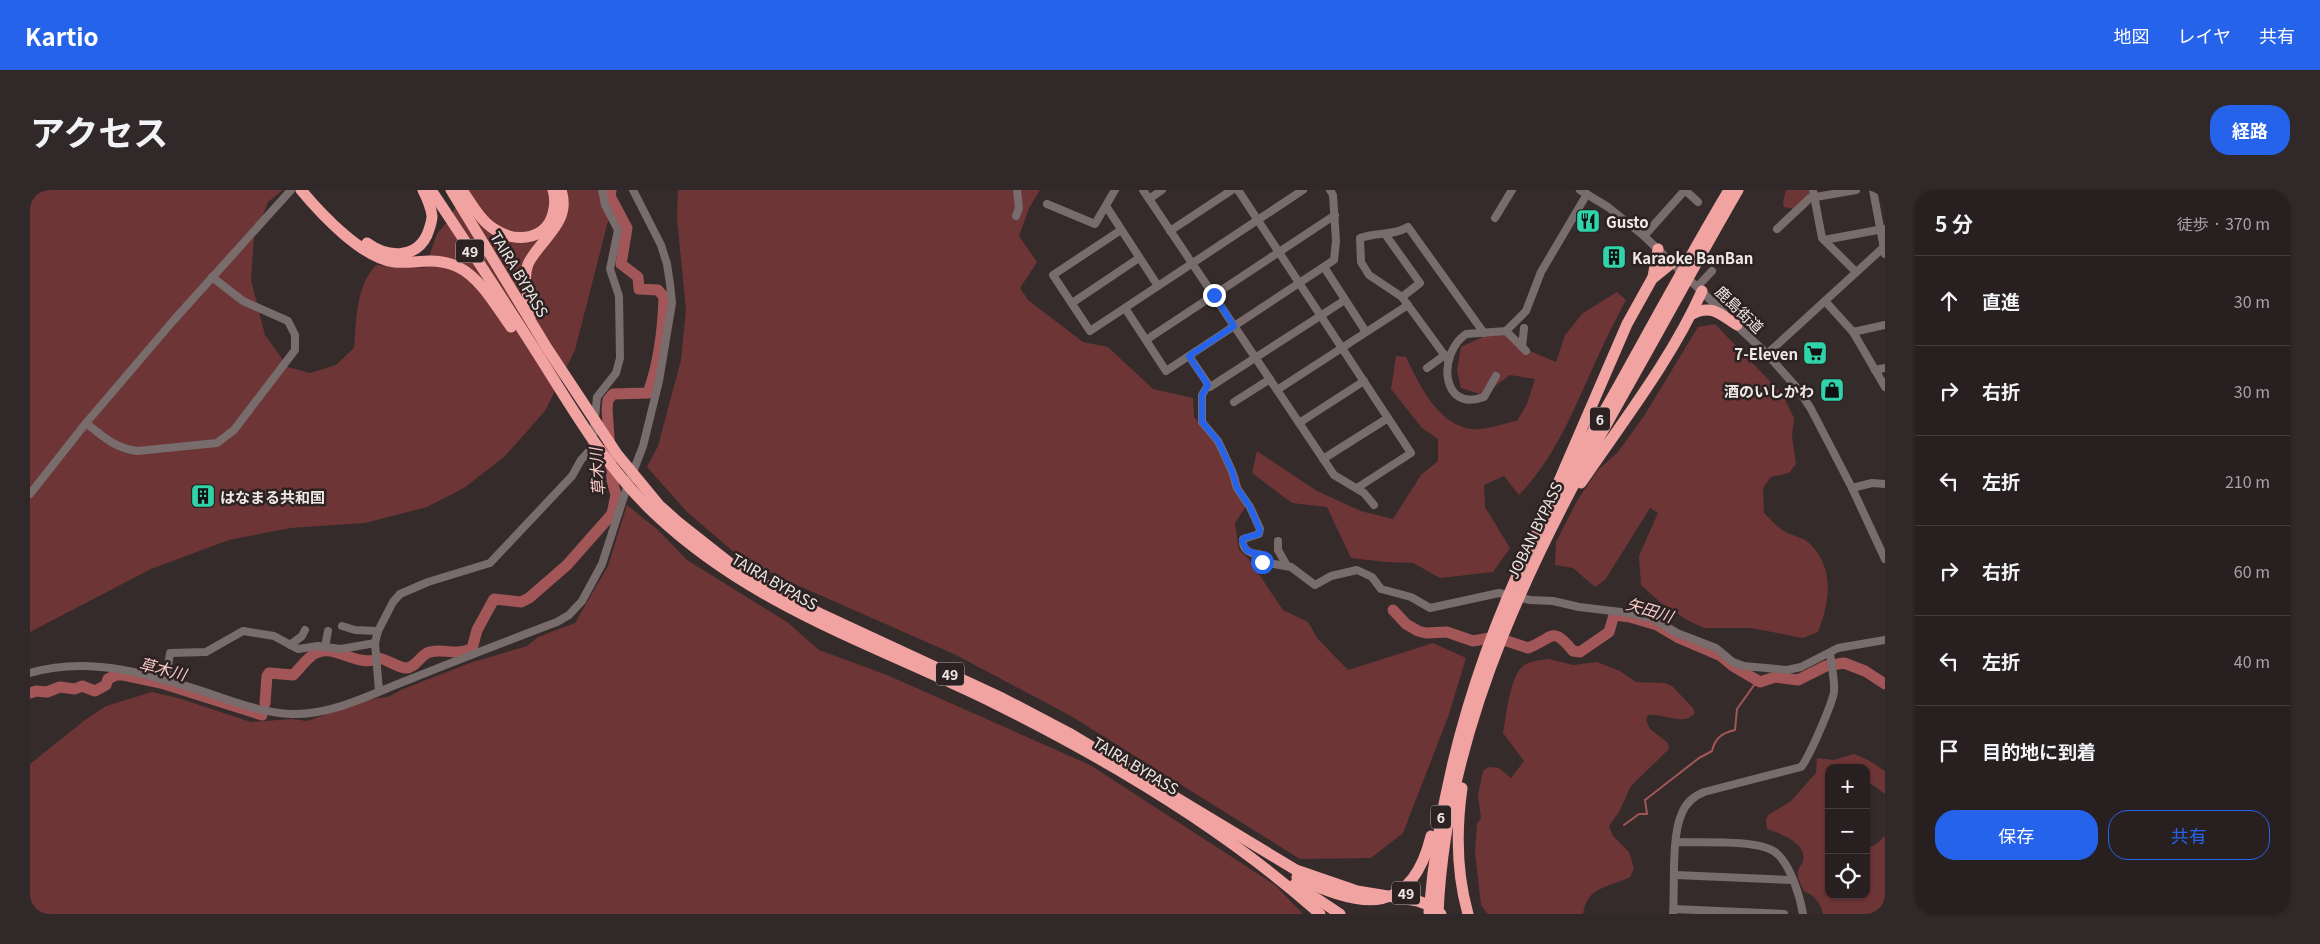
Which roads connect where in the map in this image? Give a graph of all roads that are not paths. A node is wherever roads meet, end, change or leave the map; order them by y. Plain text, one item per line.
1 (291, 190) edge
2 (303, 190) edge
3 (423, 190) edge
4 (431, 190) edge
5 (451, 190) edge
6 (462, 190) edge
7 (553, 190) edge
8 (561, 190) edge
9 (602, 190) edge
10 (633, 190) edge
11 (1017, 190) edge
12 (1115, 190) edge
13 (1143, 190) edge
14 (1162, 190) edge
15 (1232, 190) edge
16 (1238, 190) edge
17 (1303, 190) edge
18 (1330, 190) edge
19 (1512, 190) edge
20 (1685, 190) edge
21 (1729, 190) edge
22 (1738, 190) edge
23 (1856, 190) edge
24 (1874, 190) edge
25 (1584, 192) edge
26 (1813, 194) edge
27 (1149, 199) junction
28 (1698, 202) dead end
29 (1047, 204) dead end
30 (1106, 206) junction
31 (1334, 214) junction
32 (1016, 216) dead end
33 (1495, 218) dead end
34 (1258, 220) junction
35 (1777, 229) dead end
36 (1883, 229) edge
37 (1121, 230) junction
38 (1170, 231) junction
39 (1386, 234) junction
40 (1644, 236) junction
41 (1824, 240) junction
42 (1658, 249) junction
43 (1885, 249) edge
44 (1279, 252) junction
45 (1139, 258) junction
46 (1673, 262) junction
47 (1192, 263) junction
48 (1690, 265) junction
49 (1324, 267) junction
50 (1712, 271) dead end
51 (1856, 272) junction
52 (212, 277) junction
53 (1652, 279) junction
54 (1681, 282) junction
55 (1299, 283) junction
56 (1158, 286) junction
57 (1700, 288) junction
58 (1214, 295) junction
59 (1402, 297) junction
60 (1345, 300) junction
61 (1825, 301) junction
62 (1072, 303) junction
63 (1462, 303) junction
64 (1408, 305) junction
65 (1125, 308) junction
66 (1455, 308) dead end
67 (1692, 314) junction
68 (1321, 315) junction
69 (1737, 325) junction
70 (1885, 325) edge
71 (1234, 326) junction
72 (1524, 328) dead end
73 (1506, 330) junction
74 (1366, 332) junction
75 (1853, 332) junction
76 (1484, 333) junction
77 (1146, 340) junction
78 (547, 348) junction
79 (1342, 348) junction
80 (1767, 354) junction
81 (1189, 356) junction
82 (1446, 357) junction
83 (1256, 358) junction
84 (1427, 368) dead end
85 (1885, 368) edge
86 (1875, 370) junction
87 (1496, 376) dead end
88 (1270, 379) junction
89 (1364, 381) junction
90 (1208, 385) junction
91 (1885, 387) edge
92 (1277, 390) junction
93 (563, 398) junction
94 (1234, 402) dead end
95 (1388, 418) junction
96 (86, 423) junction
97 (1299, 423) junction
98 (1323, 459) junction
99 (1885, 484) edge
100 (1357, 488) junction
101 (1852, 488) junction
102 (30, 494) edge
103 (1374, 505) dead end
104 (657, 509) junction
105 (1548, 511) junction
106 (1278, 541) dead end
107 (1885, 559) edge
108 (1532, 560) junction
109 (1288, 566) junction
110 (342, 626) dead end
111 (305, 630) dead end
112 (328, 630) dead end
113 (378, 631) junction
114 (1885, 640) edge
115 (375, 643) junction
116 (325, 647) junction
117 (291, 649) junction
118 (1830, 653) junction
119 (30, 673) edge
120 (166, 681) junction
121 (379, 691) junction
122 (1468, 722) junction
123 (1676, 842) junction
124 (1240, 843) junction
125 (1675, 876) junction
126 (1792, 880) junction
127 (1674, 912) edge
128 (1320, 914) edge
129 (1340, 914) edge
130 (1429, 914) edge
131 (1440, 914) edge
132 (1468, 914) edge
133 (1784, 914) edge
134 (1803, 914) edge

1 - 52 street
2 - 3 highway
2 - 93 highway
4 - 93 highway, TAIRA BYPASS / 49
5 - 78 highway, TAIRA BYPASS / 49
6 - 7 highway
8 - 78 highway
9 - 113 street
10 - 121 street
11 - 32 street
12 - 30 street
13 - 27 street
14 - 27 street
15 - 38 street
16 - 34 street
17 - 34 street
18 - 31 street
19 - 33 street
20 - 28 street
20 - 40 street
21 - 48 highway, JOBAN BYPASS / 6
22 - 48 highway, JOBAN BYPASS / 6
23 - 26 street
24 - 36 street
25 - 40 street, 鹿島街道
25 - 73 street
26 - 35 street
26 - 41 street
27 - 38 street
29 - 30 street
30 - 37 street
31 - 44 street
31 - 49 street
34 - 44 street
34 - 47 street
36 - 41 street
36 - 43 street
37 - 45 street
37 - 62 street
38 - 47 street
39 - 59 street
39 - 59 street
39 - 63 street
40 - 42 street, 鹿島街道
41 - 51 street
42 - 46 street, 鹿島街道
42 - 53 highway
43 - 51 street
44 - 55 street
44 - 58 street
45 - 56 street
45 - 62 street
46 - 53 highway
46 - 57 street, 鹿島街道
47 - 56 street
47 - 58 street
48 - 54 highway, JOBAN BYPASS / 6
49 - 55 street
49 - 60 street
50 - 57 street
51 - 61 street
52 - 96 street
52 - 96 street
53 - 105 highway
54 - 105 highway, JOBAN BYPASS / 6
54 - 108 highway, JOBAN BYPASS / 6
55 - 68 street
55 - 71 street
56 - 65 street
57 - 67 highway
57 - 69 street, 鹿島街道
58 - 71 street
58 - 77 street
59 - 64 street
60 - 68 street
60 - 74 street
61 - 75 street
61 - 80 street
62 - 65 street
63 - 66 street
63 - 76 street
64 - 74 street
64 - 82 street
65 - 77 street
67 - 69 highway
67 - 108 highway
68 - 79 street
68 - 83 street
69 - 80 street, 鹿島街道
70 - 75 street
71 - 81 street
71 - 83 street
72 - 73 street
73 - 76 street
74 - 79 street
75 - 86 street
76 - 82 street
77 - 81 street
78 - 104 highway, TAIRA BYPASS / 49
79 - 89 street
79 - 92 street
80 - 101 street, 鹿島街道
81 - 90 street
82 - 84 street
82 - 87 street
83 - 88 street
83 - 90 street
85 - 86 street
86 - 91 street
88 - 92 street
88 - 94 street
89 - 95 street
89 - 97 street
90 - 109 street
92 - 97 street
93 - 104 highway, TAIRA BYPASS / 49
95 - 98 street
95 - 100 street
96 - 102 street
97 - 98 street
98 - 100 street
99 - 101 street
100 - 103 street
101 - 107 street, 鹿島街道
104 - 124 highway, TAIRA BYPASS / 49
105 - 108 highway, JOBAN BYPASS / 6
106 - 109 street
108 - 122 highway, JOBAN BYPASS / 6
109 - 118 street
110 - 113 street
111 - 117 street
112 - 116 street
113 - 115 street
114 - 118 street
115 - 116 street
115 - 121 street
116 - 117 street
117 - 120 street
118 - 123 street
119 - 120 street
120 - 121 street
122 - 124 highway, 49
122 - 130 highway, JOBAN BYPASS / 6
122 - 131 highway, JOBAN BYPASS / 6
122 - 132 highway
123 - 125 street
123 - 126 street
124 - 128 highway, 49
124 - 129 highway, 49
124 - 131 highway, 49
125 - 126 street
125 - 127 street
126 - 134 street
127 - 133 street

